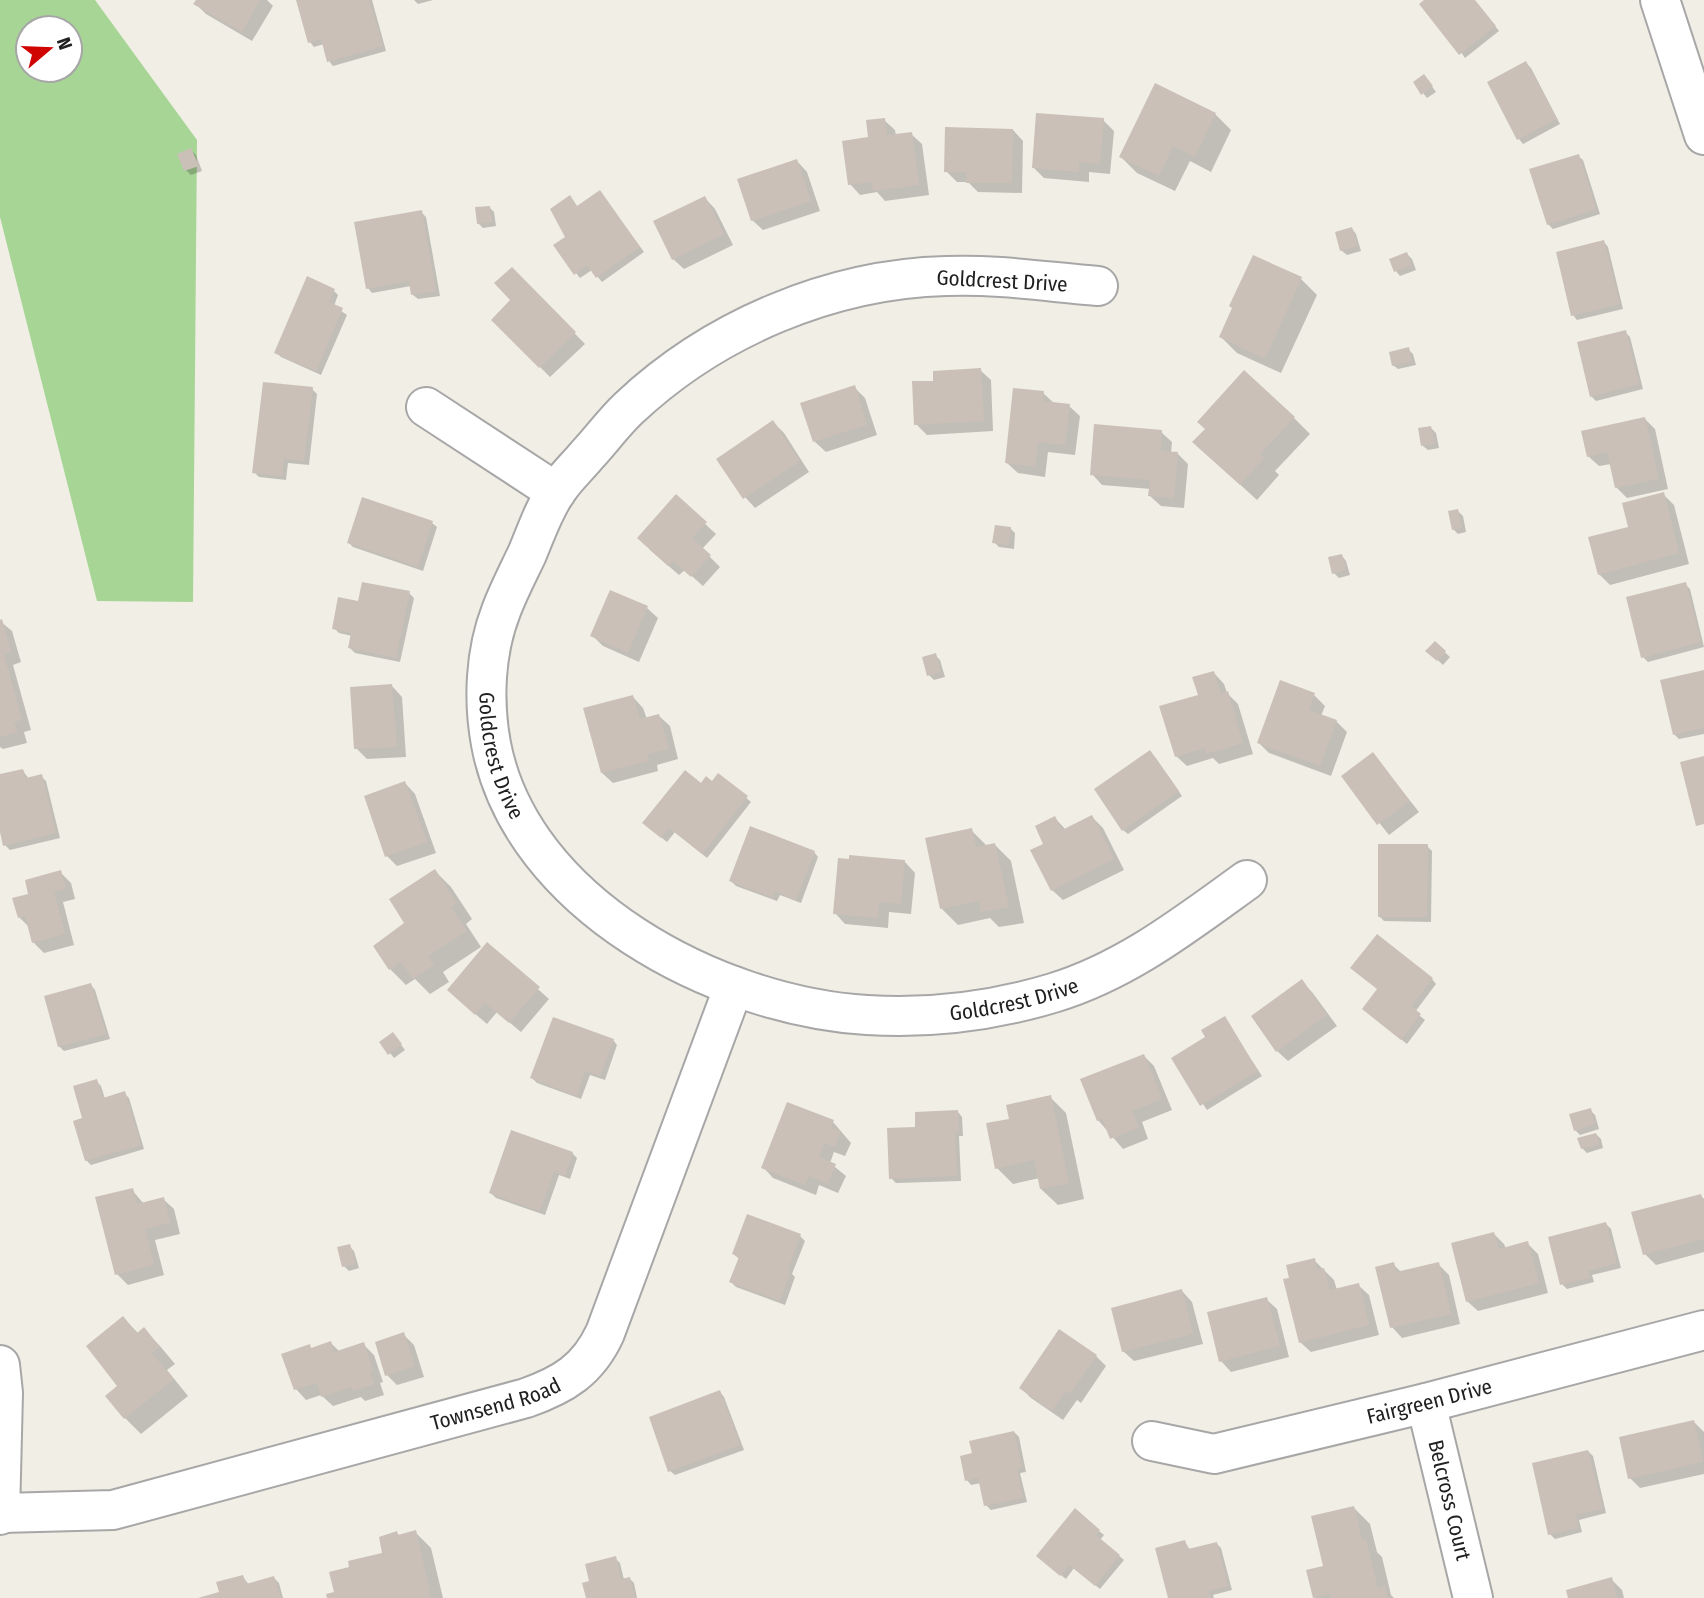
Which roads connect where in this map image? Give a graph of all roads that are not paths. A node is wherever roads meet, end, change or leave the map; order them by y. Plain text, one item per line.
1 (1660, 0) edge
2 (1704, 135) edge
3 (1098, 286) dead end
4 (426, 407) dead end
5 (555, 492) junction
6 (1247, 880) dead end
7 (734, 986) junction
8 (1704, 1330) edge
9 (0, 1365) edge
10 (1426, 1402) junction
11 (1152, 1441) dead end
12 (1, 1514) edge
13 (1473, 1598) edge

1 - 2 street
3 - 5 street, Goldcrest Drive
4 - 5 street
5 - 7 street, Goldcrest Drive
6 - 7 street, Goldcrest Drive
7 - 12 street, Townsend Road
8 - 10 street, Fairgreen Drive
9 - 12 street
10 - 11 street, Fairgreen Drive
10 - 13 street, Belcross Court

